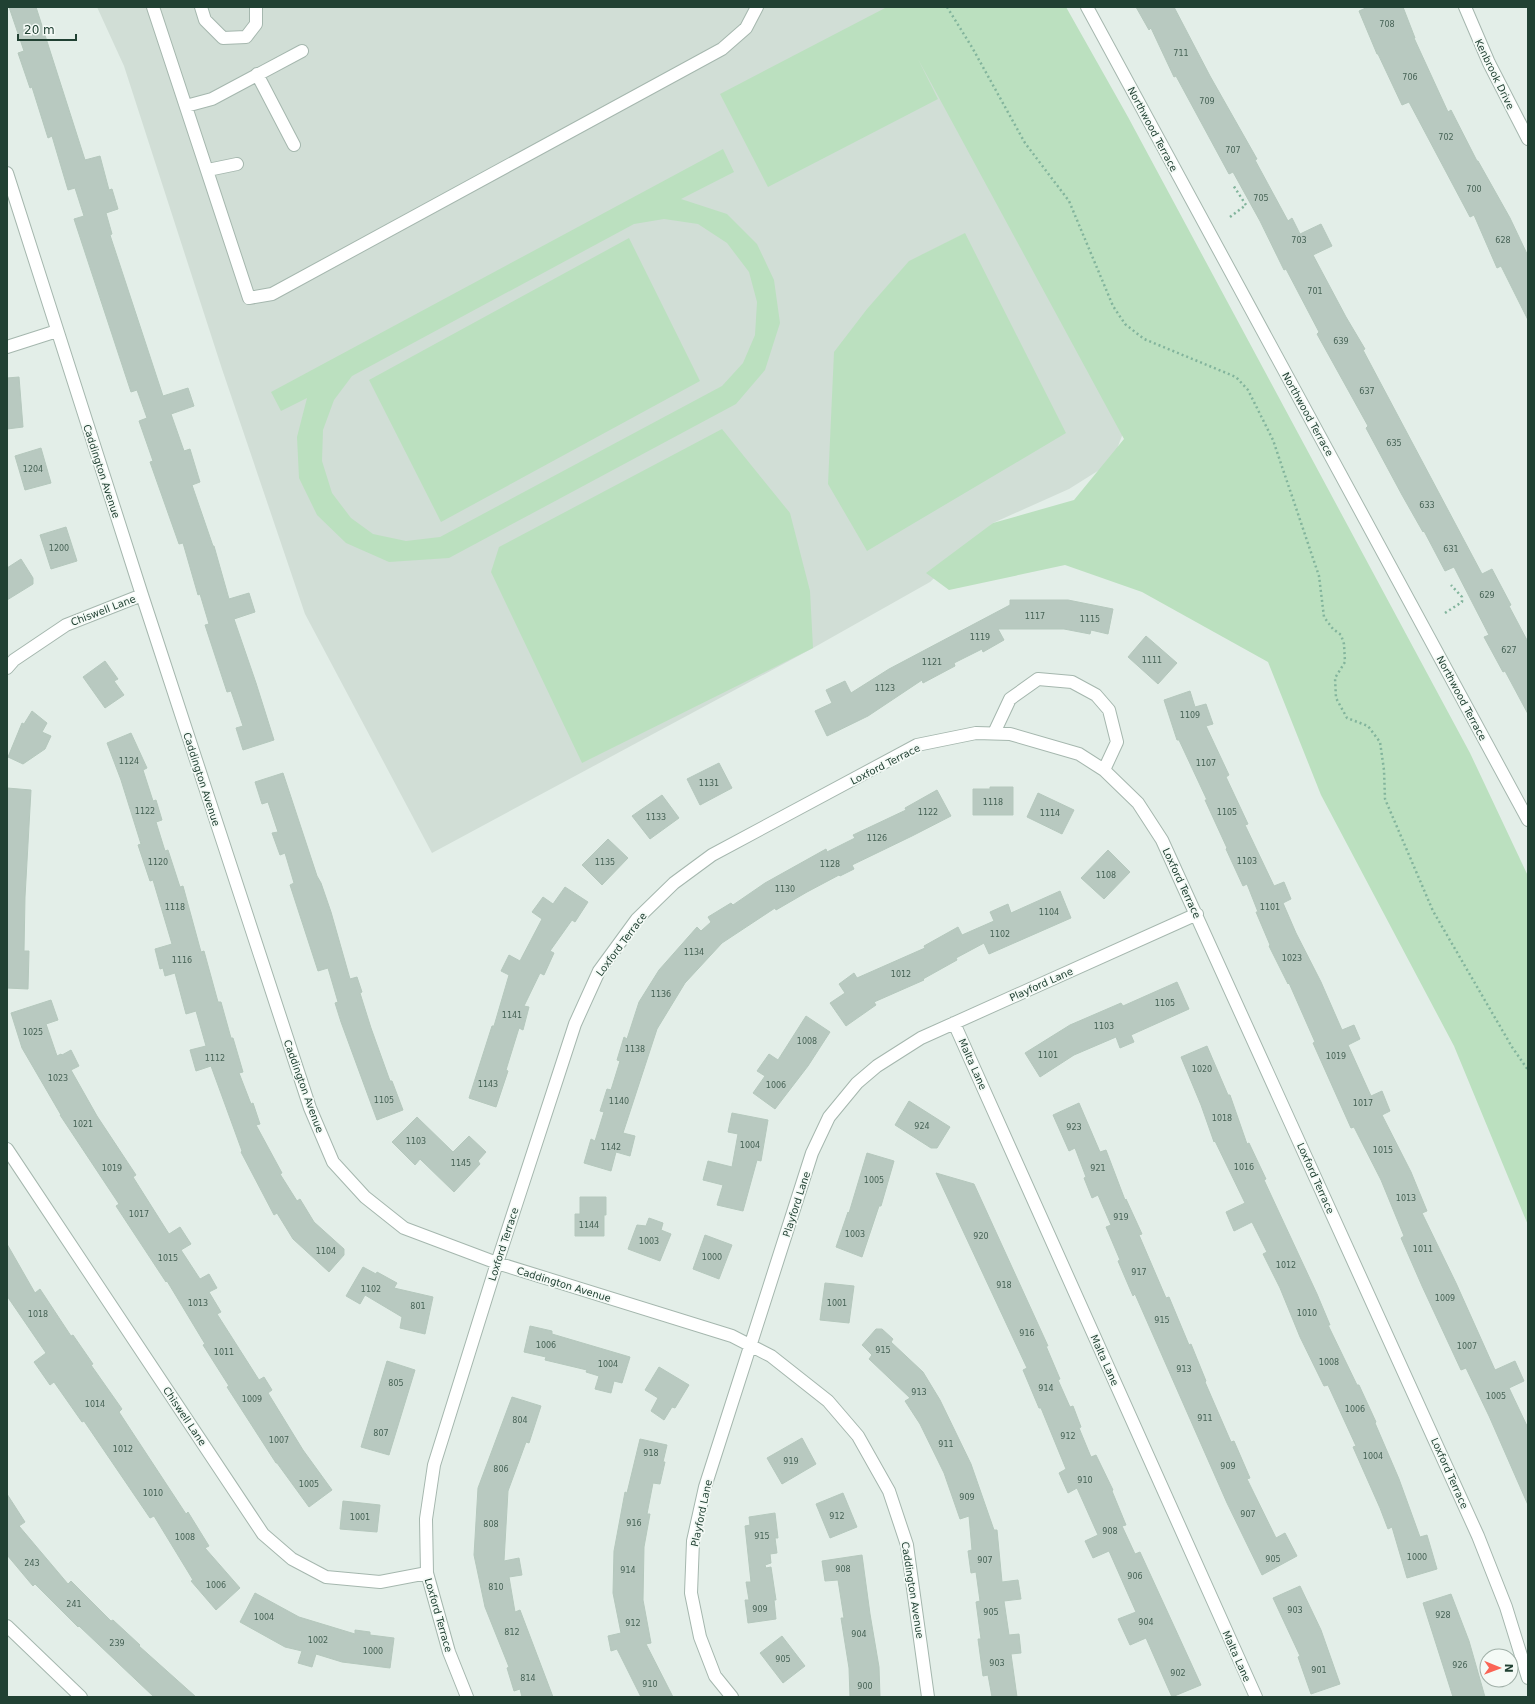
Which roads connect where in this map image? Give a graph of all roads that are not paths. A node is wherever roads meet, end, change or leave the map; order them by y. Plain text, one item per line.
1 (153, 7) edge
2 (201, 7) edge
3 (256, 7) edge
4 (757, 7) edge
5 (1087, 7) edge
6 (1465, 7) edge
7 (302, 51) dead end
8 (258, 74) junction
9 (186, 106) junction
10 (1528, 139) edge
11 (294, 146) dead end
12 (237, 164) dead end
13 (208, 170) junction
14 (7, 174) edge
15 (57, 330) junction
16 (7, 347) edge
17 (142, 595) junction
18 (7, 668) edge
19 (994, 733) junction
20 (1104, 770) junction
21 (1528, 820) edge
22 (1197, 914) junction
23 (954, 1023) junction
24 (7, 1149) edge
25 (497, 1263) junction
26 (750, 1346) junction
27 (427, 1573) junction
28 (7, 1626) edge
29 (1528, 1678) edge
30 (81, 1697) edge
31 (467, 1697) edge
32 (732, 1697) edge
33 (928, 1697) edge
34 (1256, 1697) edge

1 - 9 street
2 - 3 street
4 - 13 street
5 - 21 street, Northwood Terrace
6 - 10 street, Kenbrook Drive
7 - 8 street
8 - 9 street
8 - 11 street
9 - 13 street
12 - 13 street
14 - 15 street, Caddington Avenue
15 - 16 street
15 - 17 street, Caddington Avenue
17 - 18 street, Chiswell Lane
17 - 25 street, Caddington Avenue
19 - 20 street, Loxford Terrace
19 - 20 street
19 - 25 street, Loxford Terrace
20 - 22 street, Loxford Terrace
22 - 23 street, Playford Lane
22 - 29 street, Loxford Terrace
23 - 26 street, Playford Lane
23 - 34 street, Malta Lane
24 - 27 street, Chiswell Lane
25 - 26 street, Caddington Avenue
25 - 27 street, Loxford Terrace
26 - 32 street, Playford Lane
26 - 33 street, Caddington Avenue
27 - 31 street, Loxford Terrace
28 - 30 street

